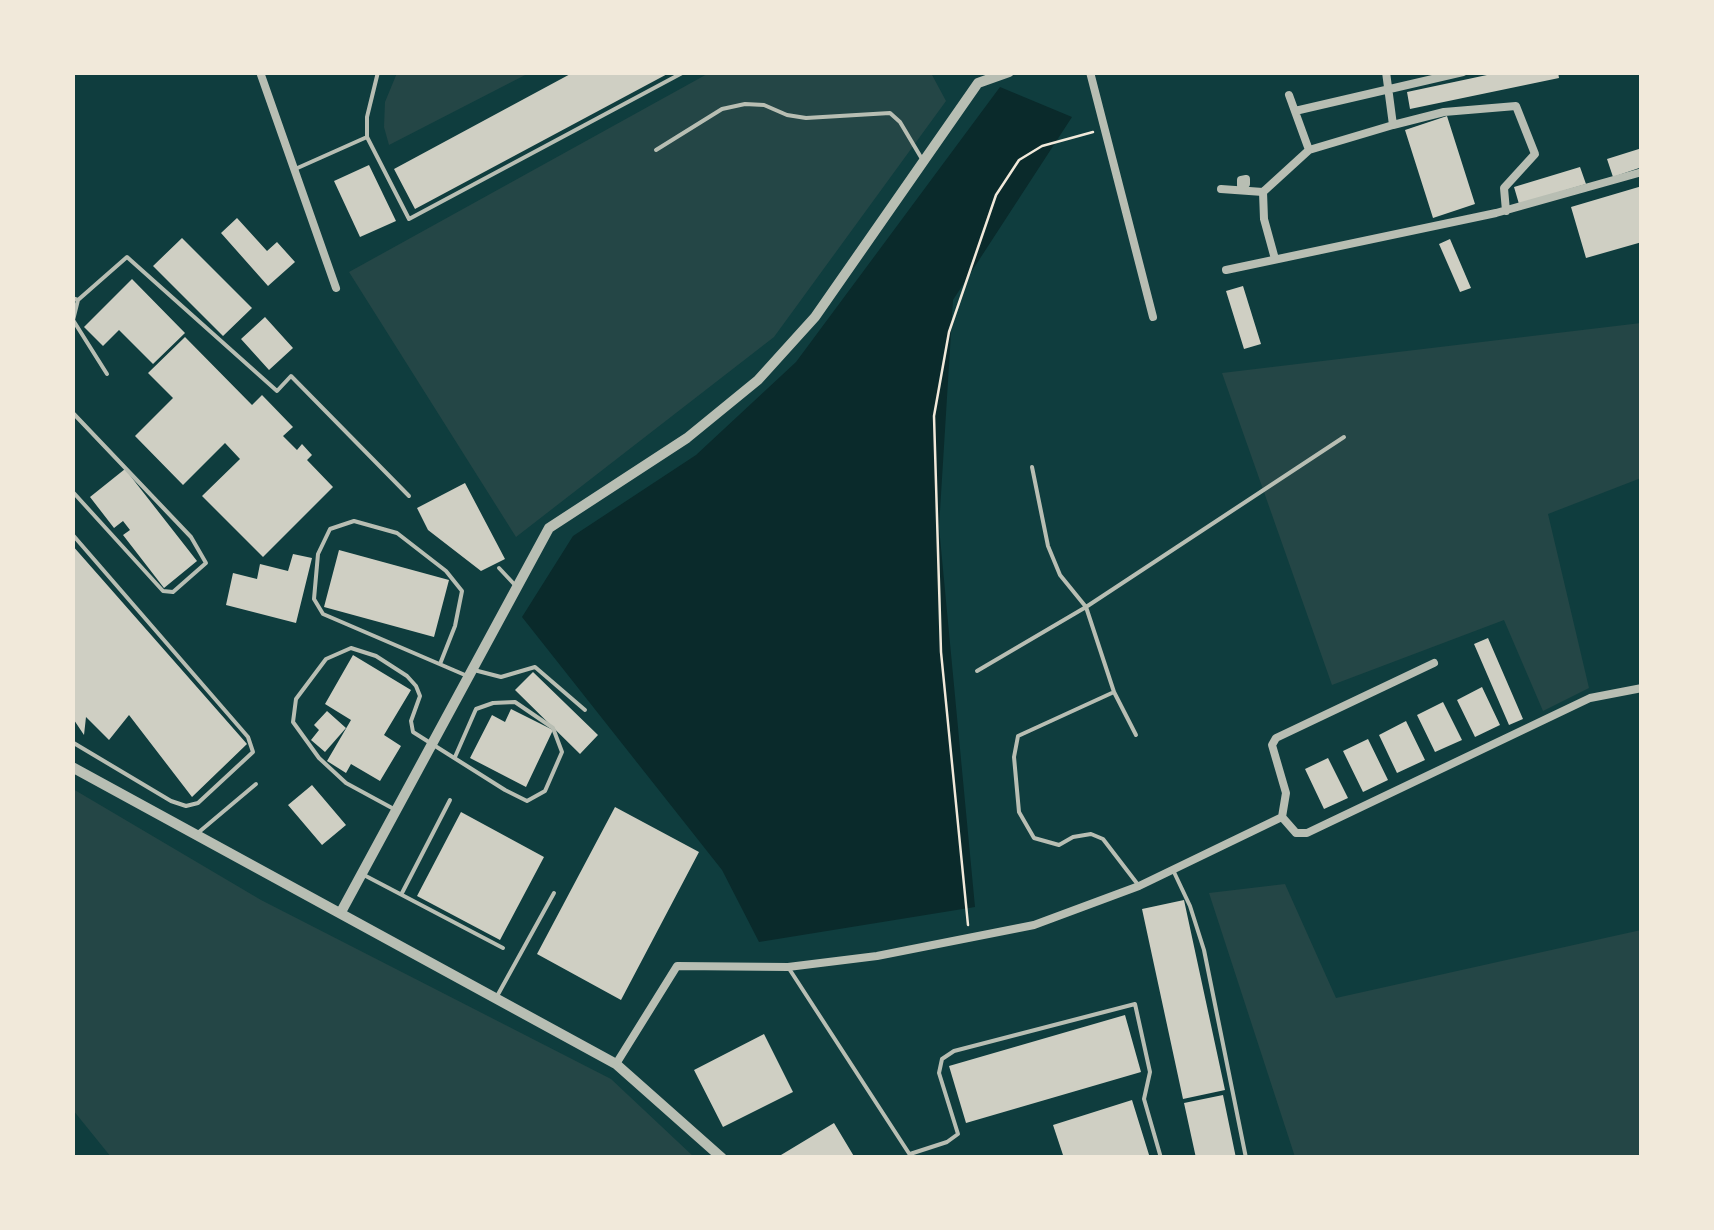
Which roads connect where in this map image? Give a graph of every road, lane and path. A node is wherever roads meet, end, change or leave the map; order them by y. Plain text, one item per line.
1 (260, 72) edge
2 (378, 72) edge
3 (684, 72) edge
4 (1009, 72) edge
5 (1090, 72) edge
6 (1386, 72) edge
7 (1463, 72) edge
8 (1388, 87) junction
9 (1290, 95) dead end
10 (1295, 111) junction
11 (1393, 125) junction
12 (1104, 129) junction
13 (367, 138) junction
14 (656, 150) dead end
15 (1308, 150) junction
16 (924, 161) junction
17 (294, 170) junction
18 (1642, 172) edge
19 (1221, 189) dead end
20 (1262, 192) junction
21 (1506, 211) junction
22 (1274, 259) junction
23 (1226, 270) dead end
24 (336, 288) dead end
25 (75, 299) edge
26 (1154, 318) dead end
27 (107, 374) dead end
28 (72, 412) edge
29 (1344, 437) dead end
30 (1032, 467) dead end
31 (72, 491) edge
32 (409, 496) dead end
33 (72, 534) edge
34 (499, 568) dead end
35 (518, 587) junction
36 (1086, 607) junction
37 (1434, 663) dead end
38 (440, 664) junction
39 (977, 671) dead end
40 (471, 673) junction
41 (1642, 688) edge
42 (1114, 692) junction
43 (585, 710) dead end
44 (1136, 735) dead end
45 (72, 742) edge
46 (433, 743) junction
47 (455, 758) junction
48 (72, 767) edge
49 (256, 784) dead end
50 (450, 800) dead end
51 (397, 810) junction
52 (1282, 817) junction
53 (196, 835) junction
54 (1173, 870) junction
55 (362, 874) junction
56 (1139, 886) junction
57 (402, 893) junction
58 (554, 893) dead end
59 (341, 912) junction
60 (970, 938) junction
61 (503, 948) dead end
62 (788, 967) junction
63 (496, 998) junction
64 (616, 1064) junction
65 (911, 1156) edge
66 (722, 1158) edge
67 (1161, 1158) edge
68 (1246, 1158) edge

1 - 17 street
2 - 13 lane
3 - 13 lane
4 - 16 street
5 - 12 street
6 - 8 street
7 - 8 street
8 - 10 street
8 - 11 street
9 - 10 street
10 - 15 street
11 - 15 street
11 - 21 street
12 - 26 street
12 - 60 path
13 - 17 lane
14 - 16 lane
15 - 20 street
16 - 35 street
17 - 24 street
18 - 21 street
19 - 20 street
20 - 22 street
21 - 22 street
22 - 23 street
25 - 27 lane
25 - 32 lane
28 - 31 lane
29 - 36 lane
30 - 36 lane
33 - 45 lane
34 - 35 lane
35 - 40 street
36 - 39 lane
36 - 42 lane
37 - 52 street
38 - 38 lane
38 - 40 lane
40 - 43 lane
40 - 46 street
41 - 52 street
42 - 44 lane
42 - 56 lane
46 - 47 lane
46 - 51 street
46 - 51 lane
47 - 47 lane
48 - 53 street
49 - 53 lane
50 - 57 lane
51 - 55 street
52 - 54 street
53 - 59 street
54 - 56 street
54 - 68 lane
55 - 57 lane
55 - 59 street
56 - 60 street
57 - 61 lane
58 - 63 lane
59 - 63 street
60 - 62 street
62 - 64 street
62 - 65 lane
63 - 64 street
64 - 66 street
65 - 67 lane

